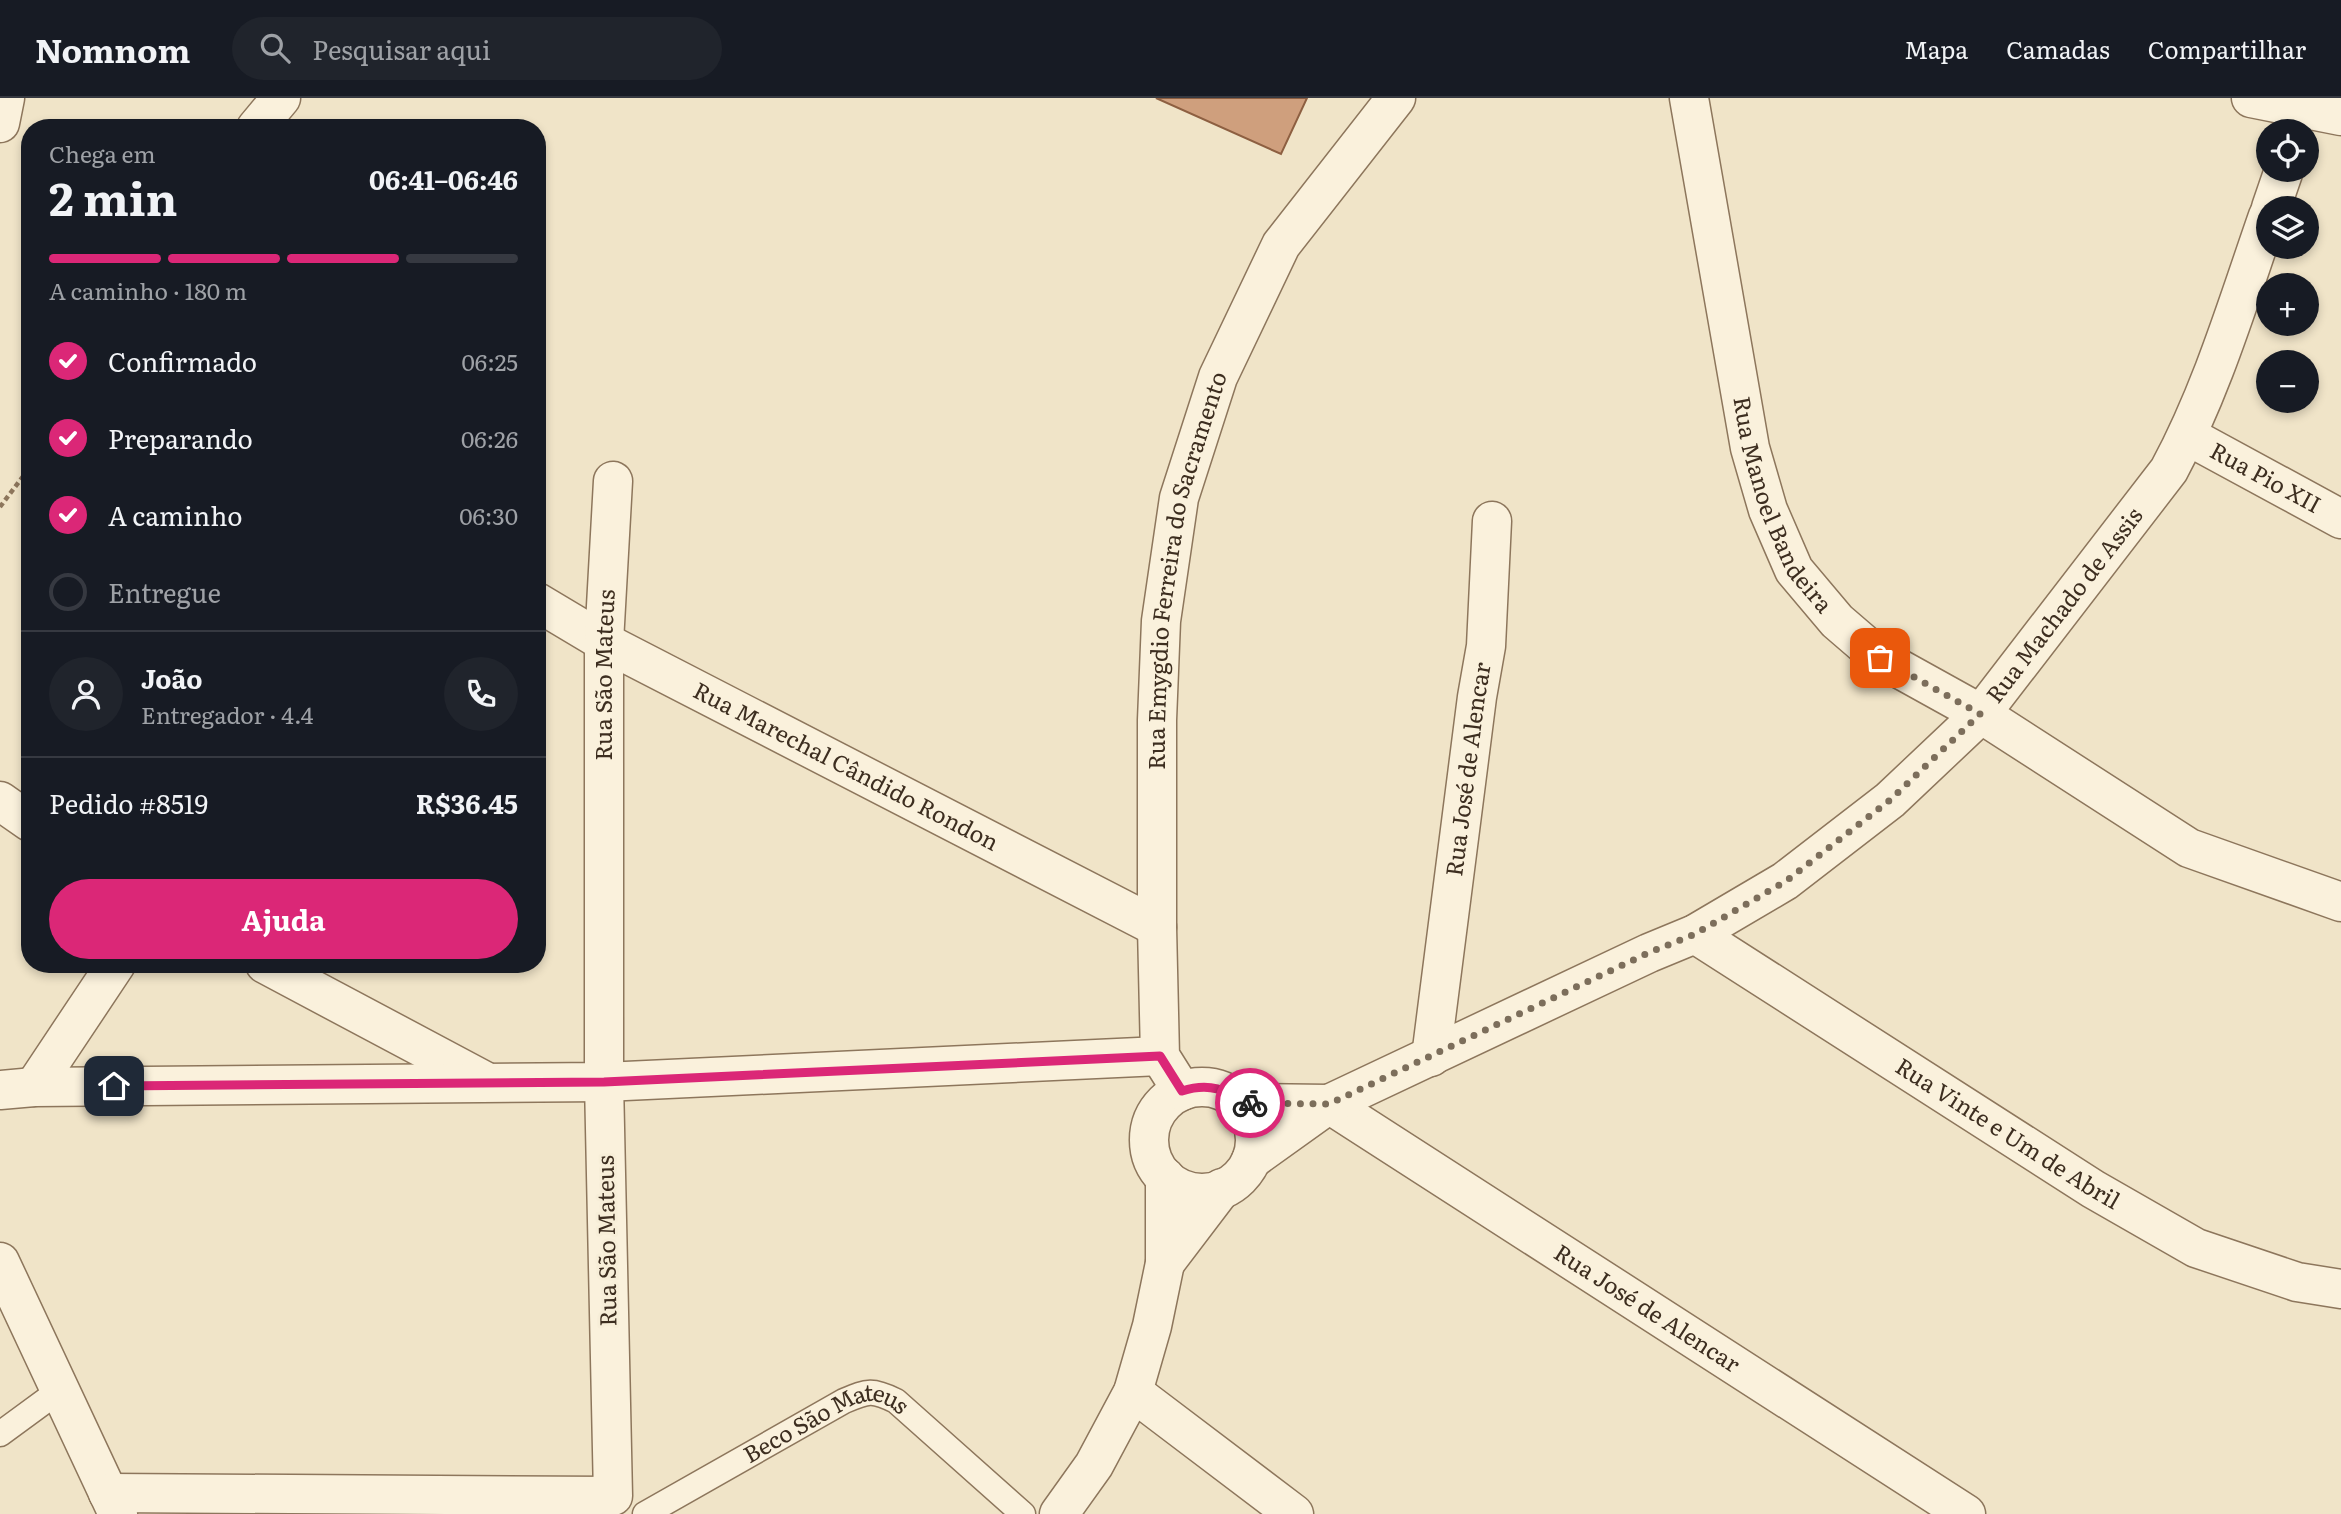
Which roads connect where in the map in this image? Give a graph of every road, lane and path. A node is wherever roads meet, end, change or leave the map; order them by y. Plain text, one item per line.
1 (5, 98) edge
2 (281, 98) edge
3 (1396, 98) edge
4 (1689, 98) edge
5 (2252, 98) edge
6 (2315, 114) edge
7 (264, 119) edge
8 (0, 123) edge
9 (2256, 251) edge
10 (2188, 436) junction
11 (21, 479) edge
12 (613, 481) dead end
13 (0, 507) edge
14 (2341, 519) edge
15 (1492, 522) dead end
16 (546, 607) edge
17 (604, 642) junction
18 (1980, 714) junction
19 (0, 802) edge
20 (21, 816) edge
21 (2341, 902) edge
22 (1157, 927) junction
23 (1695, 934) junction
24 (109, 973) edge
25 (282, 973) edge
26 (1160, 1056) junction
27 (1431, 1057) junction
28 (604, 1082) junction
29 (488, 1083) junction
30 (17, 1089) edge
31 (1182, 1091) junction
32 (1240, 1102) junction
33 (1329, 1104) junction
34 (1251, 1160) junction
35 (1165, 1177) junction
36 (1222, 1188) junction
37 (0, 1262) edge
38 (1165, 1263) junction
39 (2341, 1289) edge
40 (60, 1390) junction
41 (1133, 1392) junction
42 (0, 1434) edge
43 (113, 1503) edge
44 (624, 1508) edge
45 (1024, 1514) edge
46 (1059, 1514) edge
47 (1294, 1514) edge
48 (1966, 1514) edge

1 - 8 street
2 - 7 street
3 - 22 street, Rua Emygdio Ferreira do Sacramento
4 - 18 street, Rua Manoel Bandeira
5 - 6 street
9 - 10 street, Rua Machado de Assis
10 - 14 street, Rua Pio XII
10 - 18 street, Rua Machado de Assis
11 - 13 path
12 - 17 street, Rua São Mateus
15 - 27 street, Rua José de Alencar
16 - 17 street, Rua Marechal Cândido Rondon
17 - 22 street, Rua Marechal Cândido Rondon
17 - 28 street, Rua São Mateus
18 - 21 street, Rua Manoel Bandeira
18 - 23 street, Rua Machado de Assis
19 - 20 street
22 - 26 street, Rua Emygdio Ferreira do Sacramento
23 - 27 street, Rua Machado de Assis
23 - 39 street, Rua Vinte e Um de Abril
24 - 30 street
25 - 29 street
26 - 28 street
26 - 31 street
27 - 33 street, Rua Machado de Assis
28 - 29 street
28 - 44 street, Rua São Mateus
29 - 30 street
31 - 32 street
31 - 35 street
32 - 33 street, Rua Machado de Assis
32 - 34 street
33 - 34 street, Rua Machado de Assis
33 - 48 street, Rua José de Alencar
34 - 36 street
35 - 36 street
35 - 38 street
36 - 38 street
37 - 40 street
38 - 41 street
40 - 42 lane
40 - 43 street
41 - 46 street
41 - 47 street
43 - 44 street
44 - 45 lane, Beco São Mateus

